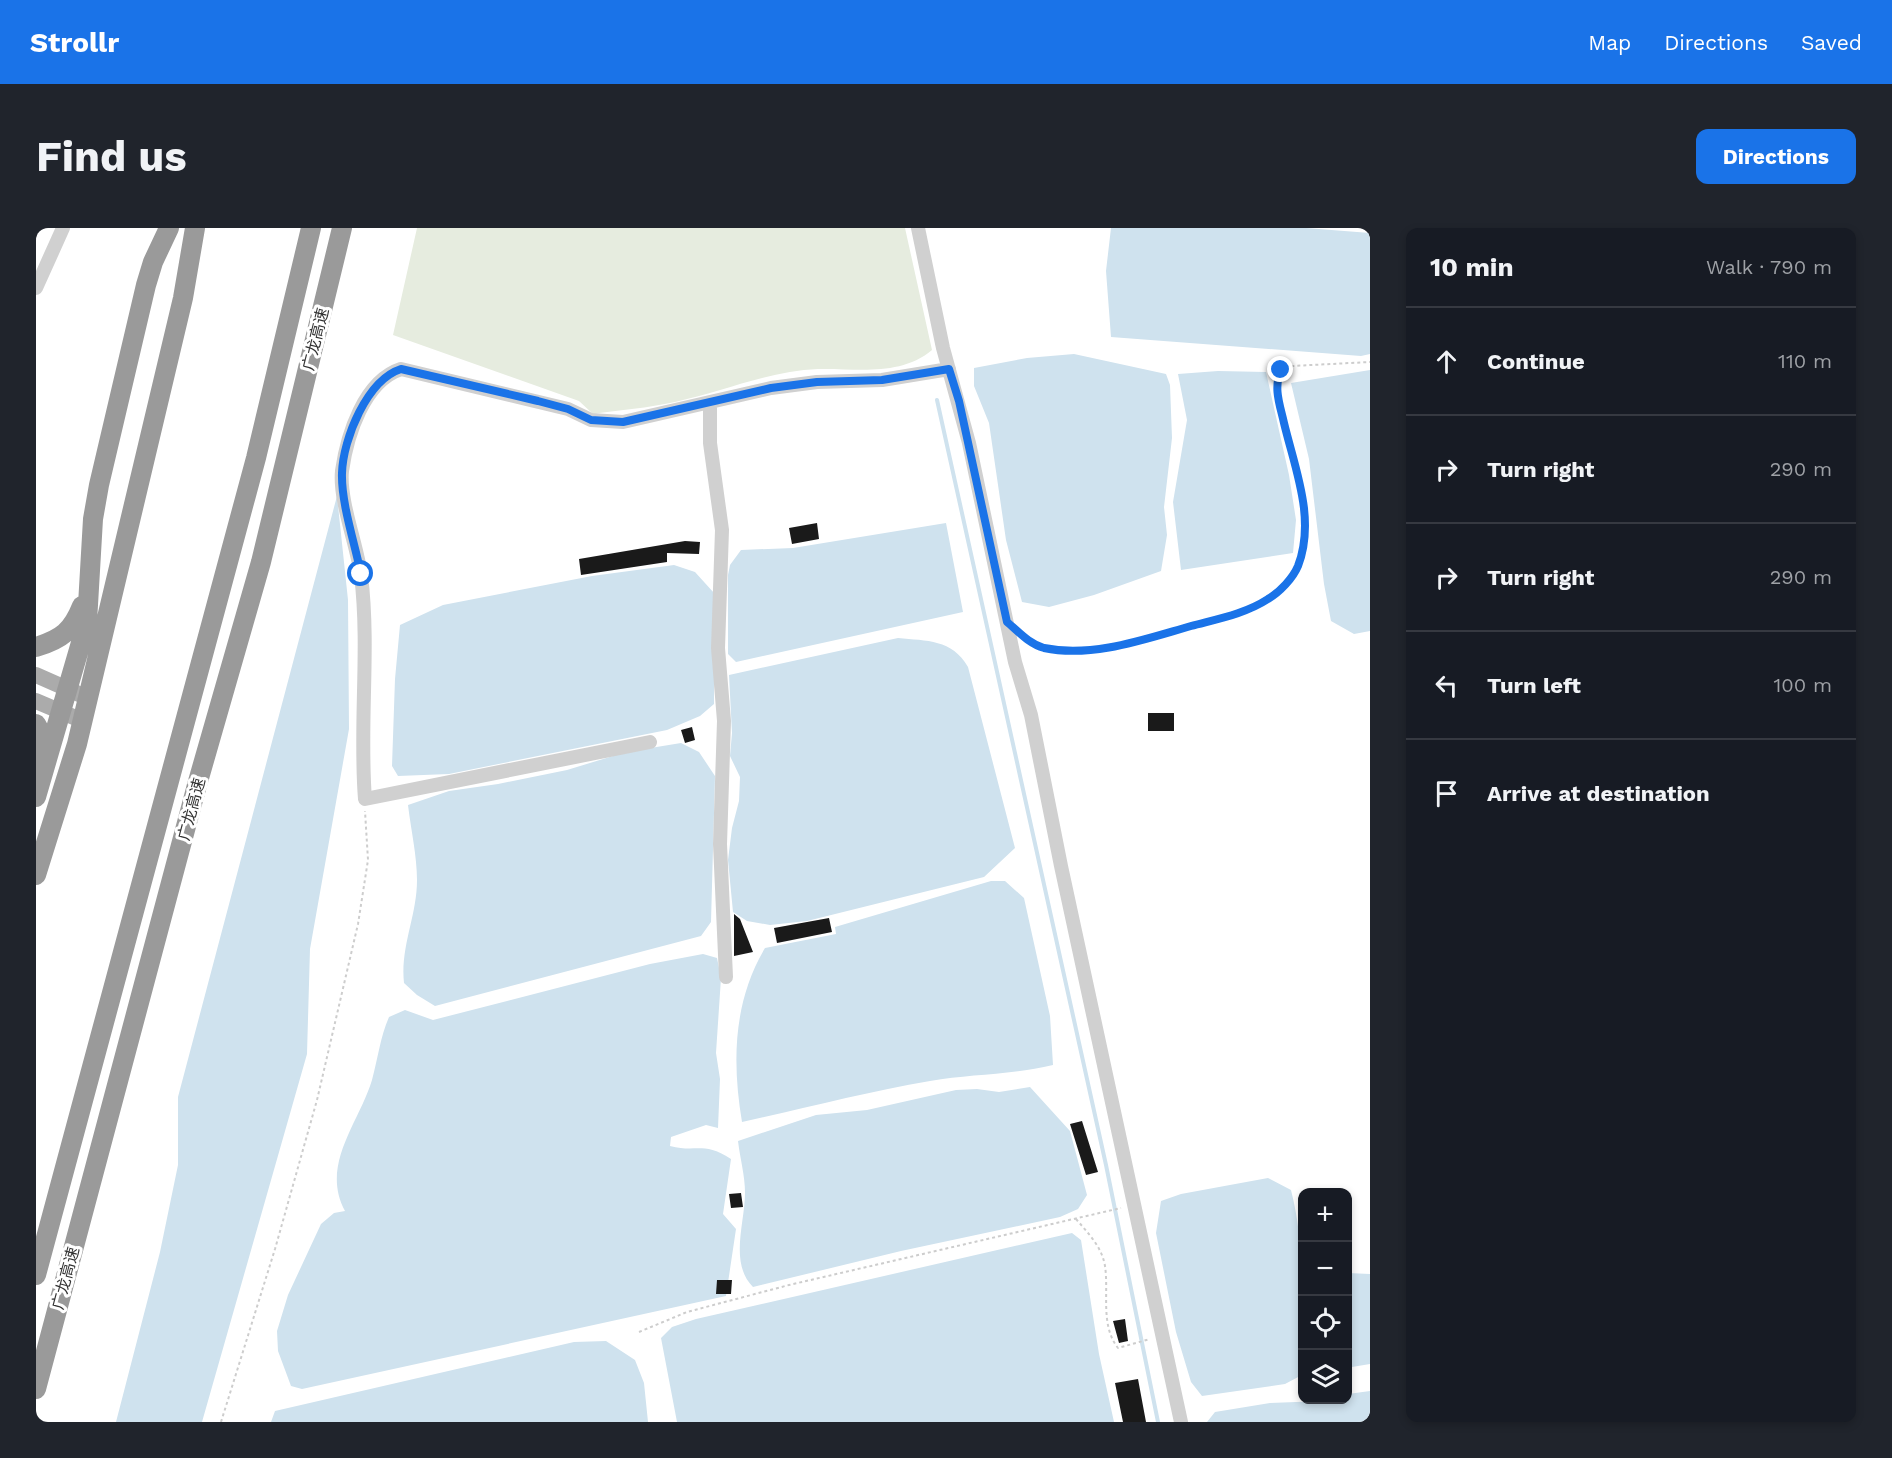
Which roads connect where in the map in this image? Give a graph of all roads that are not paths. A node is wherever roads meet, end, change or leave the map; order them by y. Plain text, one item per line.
1 (63, 228) edge
2 (169, 228) edge
3 (195, 228) edge
4 (311, 228) edge
5 (342, 228) edge
6 (918, 228) edge
7 (36, 288) edge
8 (949, 369) junction
9 (710, 403) junction
10 (91, 584) junction
11 (36, 647) edge
12 (36, 675) edge
13 (68, 689) junction
14 (88, 698) junction
15 (36, 702) edge
16 (62, 712) junction
17 (83, 721) junction
18 (36, 724) edge
19 (650, 742) dead end
20 (44, 770) junction
21 (36, 797) edge
22 (36, 875) edge
23 (726, 976) dead end
24 (36, 1275) edge
25 (37, 1386) edge
26 (1181, 1422) edge

1 - 7 lane
2 - 10 highway
3 - 14 highway
4 - 24 highway, 广龙高速
5 - 25 highway, 广龙高速
6 - 8 lane
8 - 9 lane
8 - 26 lane
9 - 19 lane
9 - 23 lane
10 - 11 highway
10 - 13 highway
12 - 13 main road
13 - 14 main road
13 - 16 highway
14 - 17 highway
15 - 16 main road
16 - 17 main road
16 - 20 highway
17 - 22 highway
18 - 20 highway
20 - 21 highway

